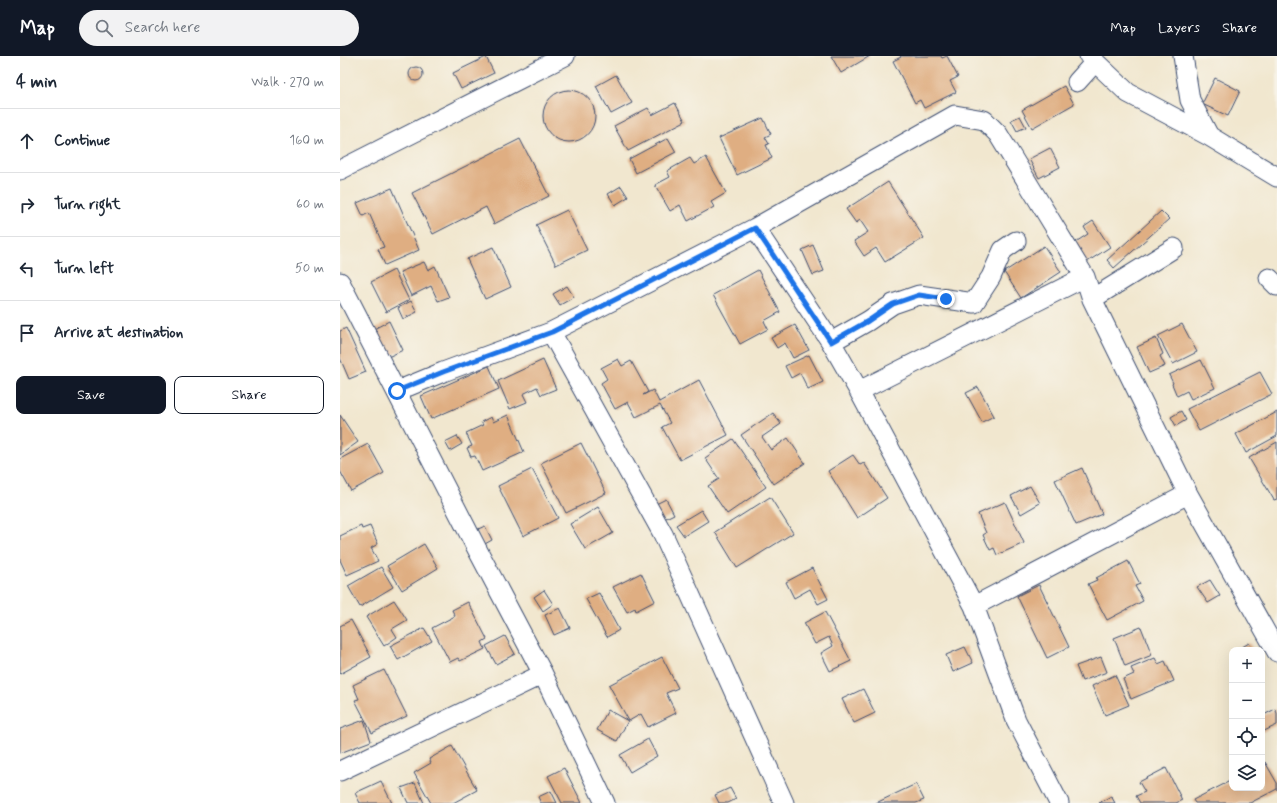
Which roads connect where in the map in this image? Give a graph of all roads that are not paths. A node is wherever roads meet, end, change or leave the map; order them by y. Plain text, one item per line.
1 (565, 56) edge
2 (1183, 56) edge
3 (1092, 59) edge
4 (1077, 82) dead end
5 (1209, 136) junction
6 (340, 170) edge
7 (1277, 177) edge
8 (755, 228) junction
9 (1016, 241) dead end
10 (1174, 248) dead end
11 (1085, 277) junction
12 (340, 282) edge
13 (1092, 299) junction
14 (552, 332) junction
15 (831, 342) junction
16 (397, 391) junction
17 (859, 391) junction
18 (1188, 494) junction
19 (974, 606) junction
20 (1277, 652) edge
21 (543, 674) junction
22 (340, 771) edge
23 (605, 803) edge
24 (784, 803) edge
25 (1059, 803) edge

1 - 6 street
2 - 5 street
3 - 4 street
3 - 5 street
5 - 7 street
8 - 11 street
8 - 14 street
8 - 15 street
9 - 15 street
10 - 13 street
11 - 13 street
11 - 17 street
12 - 16 street
13 - 18 street
14 - 16 street
14 - 24 street
15 - 17 street
16 - 21 street
17 - 19 street
18 - 19 street
18 - 20 street
19 - 25 street
21 - 22 street
21 - 23 street

